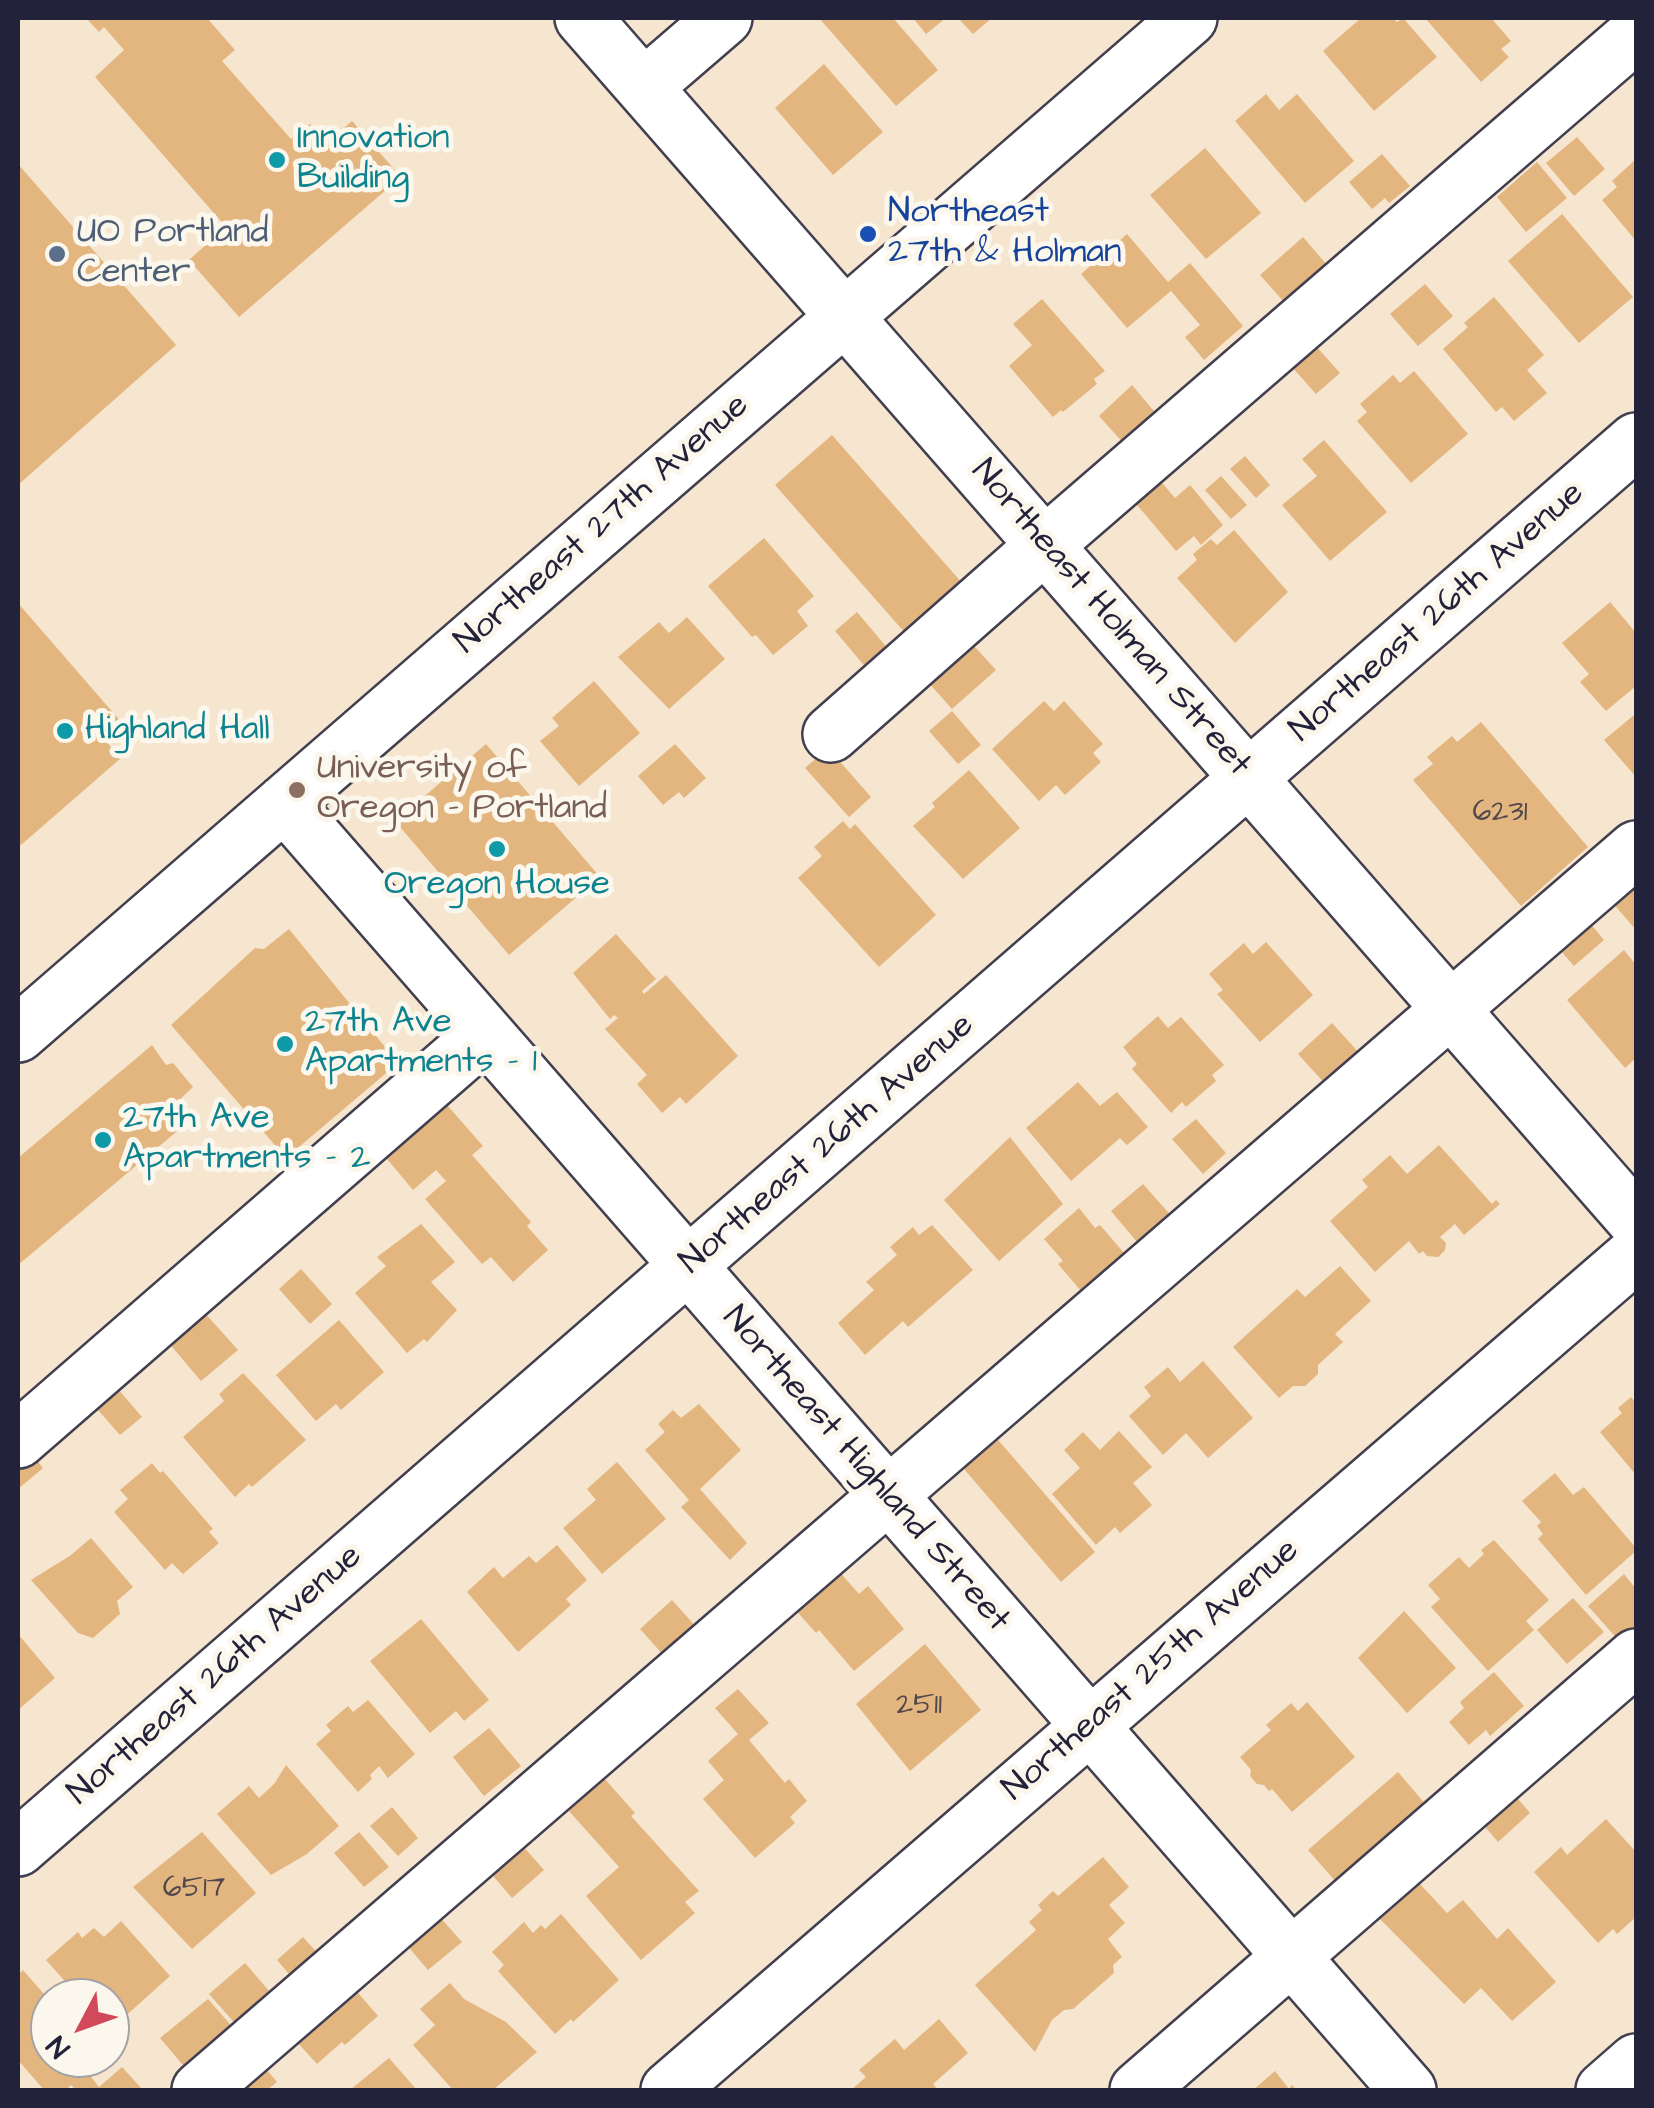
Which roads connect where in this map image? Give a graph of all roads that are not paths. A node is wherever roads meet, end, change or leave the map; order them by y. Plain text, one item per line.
1 (582, 18) edge
2 (724, 18) edge
3 (1189, 18) edge
4 (1636, 34) edge
5 (644, 87) junction
6 (844, 315) junction
7 (1636, 440) edge
8 (1044, 545) junction
9 (831, 734) dead end
10 (1249, 778) junction
11 (284, 803) junction
12 (1636, 850) edge
13 (1451, 1009) junction
14 (18, 1034) edge
15 (486, 1034) junction
16 (1636, 1221) edge
17 (1636, 1254) edge
18 (688, 1267) junction
19 (18, 1440) edge
20 (888, 1496) junction
21 (1636, 1657) edge
22 (1088, 1725) junction
23 (18, 1848) edge
24 (1292, 1958) junction
25 (1636, 2062) edge
26 (200, 2090) edge
27 (668, 2090) edge
28 (1138, 2090) edge
29 (1408, 2090) edge
30 (1604, 2090) edge

1 - 5 street, Northeast Holman Street
2 - 5 street
3 - 6 street, Northeast 27th Avenue
4 - 8 street
5 - 6 street, Northeast Holman Street
6 - 8 street, Northeast Holman Street
6 - 11 street, Northeast 27th Avenue
7 - 10 street, Northeast 26th Avenue
8 - 9 street
8 - 10 street, Northeast Holman Street
10 - 13 street, Northeast Holman Street
10 - 18 street, Northeast 26th Avenue
11 - 14 street, Northeast 27th Avenue
11 - 15 street, Northeast Highland Street
12 - 13 street
13 - 16 street, Northeast Holman Street
13 - 20 street
15 - 18 street, Northeast Highland Street
15 - 19 street
17 - 22 street, Northeast 25th Avenue
18 - 20 street, Northeast Highland Street
18 - 23 street, Northeast 26th Avenue
20 - 22 street, Northeast Highland Street
20 - 26 street
21 - 24 street
22 - 24 street, Northeast Highland Street
22 - 27 street, Northeast 25th Avenue
24 - 28 street
24 - 29 street, Northeast Highland Street
25 - 30 street

